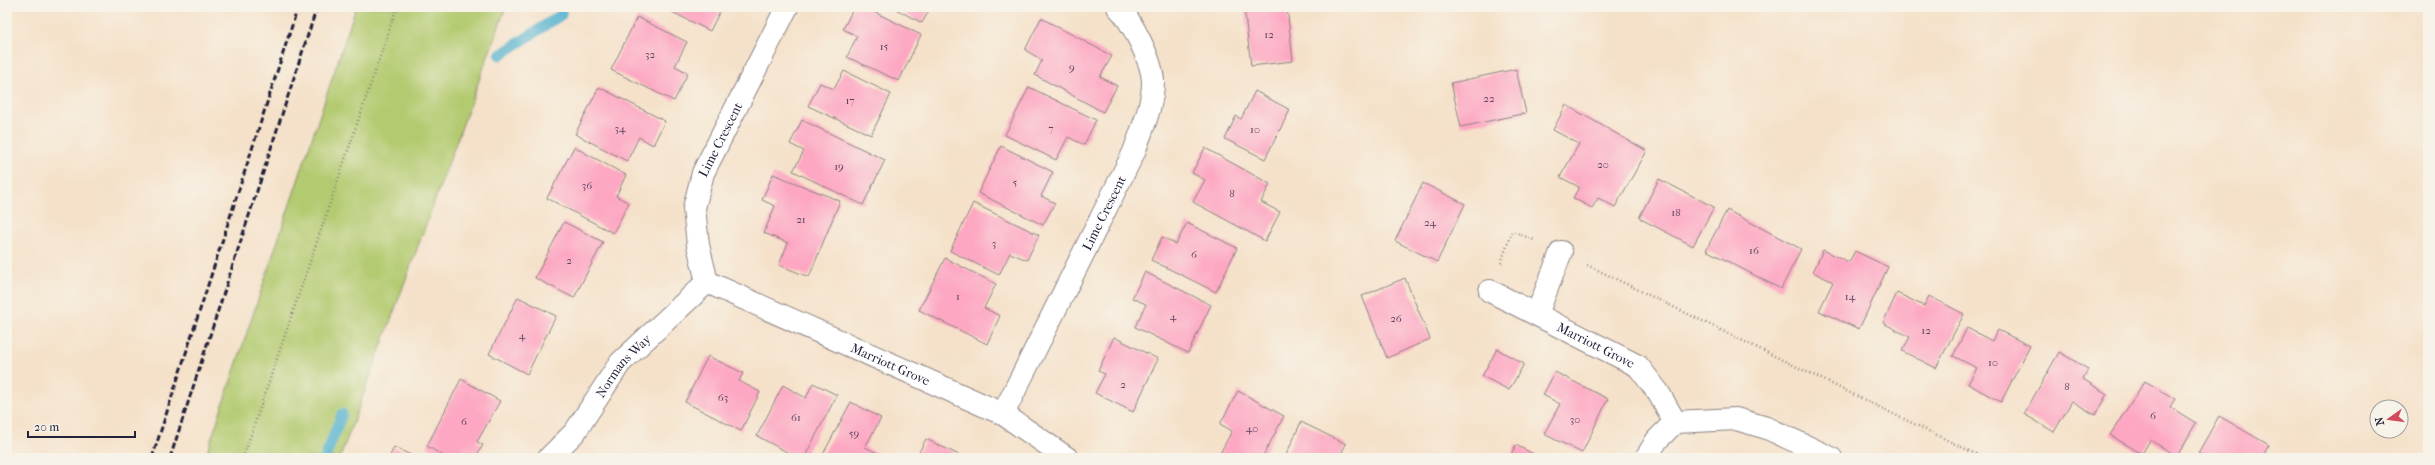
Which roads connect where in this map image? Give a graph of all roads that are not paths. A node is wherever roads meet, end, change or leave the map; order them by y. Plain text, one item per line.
1 (787, 7) edge
2 (1118, 7) edge
3 (1561, 252) road end
4 (707, 282) junction
5 (1490, 291) road end
6 (1536, 314) junction
7 (1003, 414) junction
8 (1675, 422) junction
9 (549, 458) edge
10 (1067, 458) edge
11 (1646, 458) edge
12 (1831, 458) edge

1 - 4 street, Lime Crescent
2 - 7 street, Lime Crescent
3 - 6 street
4 - 7 street, Marriott Grove
4 - 9 street, Normans Way
5 - 6 street, Marriott Grove
6 - 8 street, Marriott Grove
7 - 10 street, Marriott Grove
8 - 11 street
8 - 12 street

